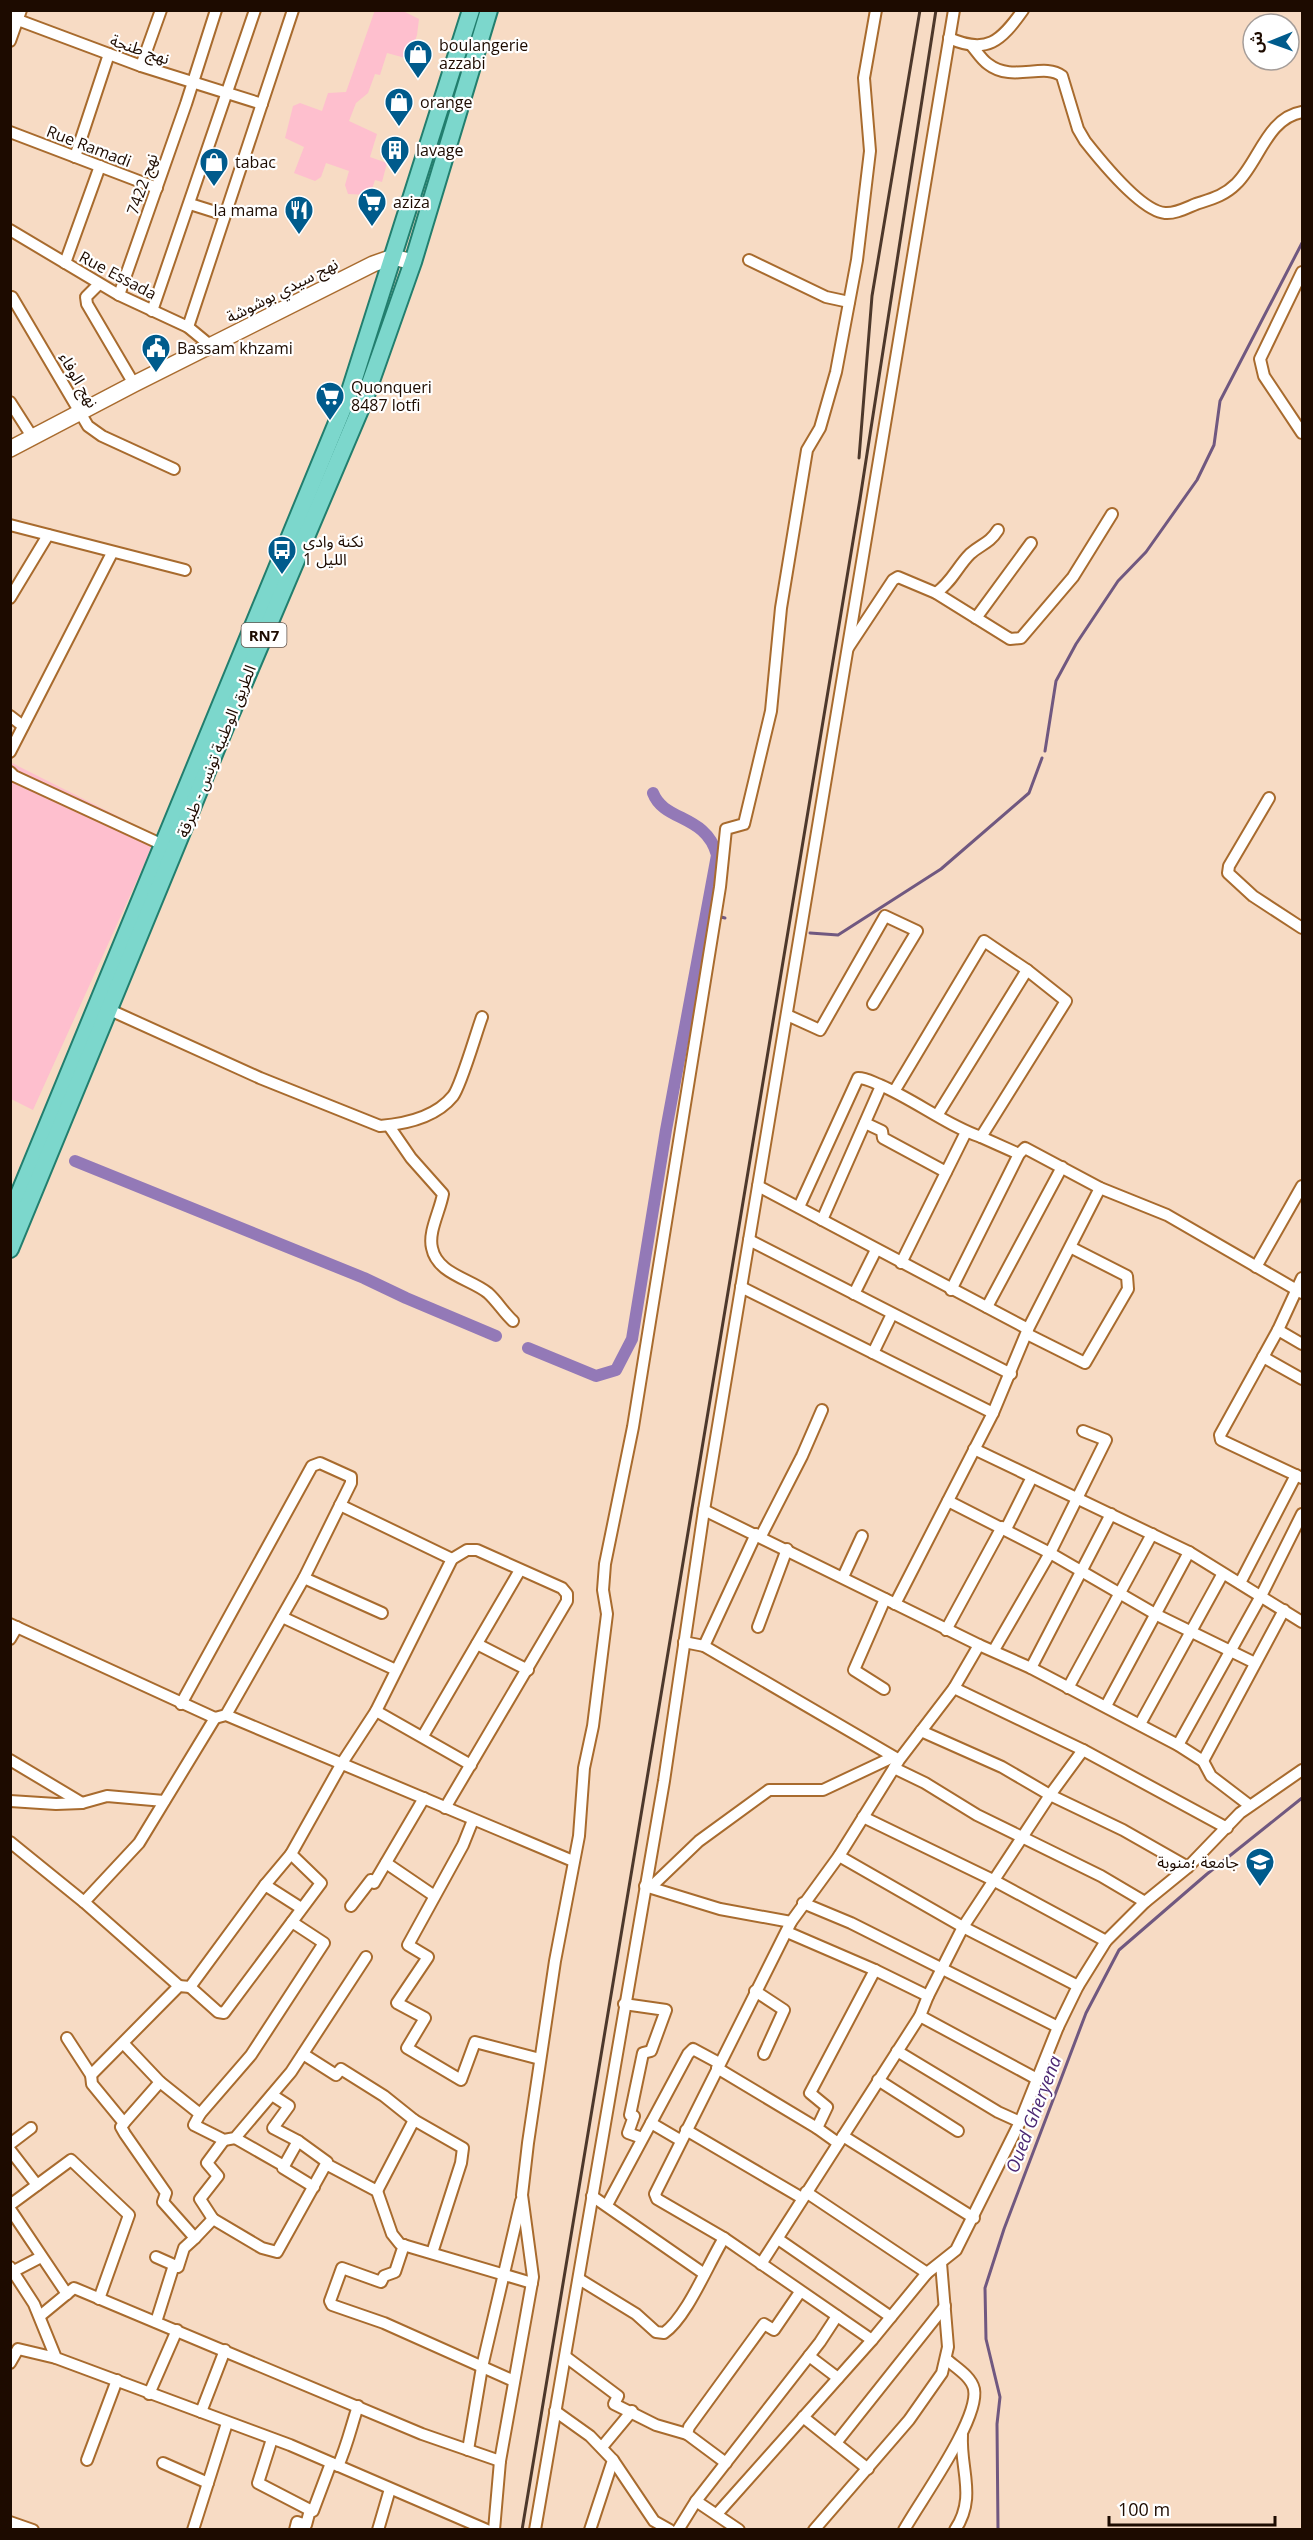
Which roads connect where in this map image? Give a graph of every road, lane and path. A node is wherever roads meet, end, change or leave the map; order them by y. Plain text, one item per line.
1 (161, 10) edge
2 (216, 10) edge
3 (255, 10) edge
4 (293, 10) edge
5 (471, 10) edge
6 (489, 10) edge
7 (876, 10) edge
8 (954, 10) edge
9 (1023, 10) edge
10 (16, 15) edge
11 (949, 38) junction
12 (10, 41) edge
13 (972, 46) junction
14 (110, 54) junction
15 (141, 66) junction
16 (193, 83) junction
17 (229, 93) junction
18 (262, 104) junction
19 (1302, 112) edge
20 (10, 132) edge
21 (75, 157) junction
22 (100, 166) junction
23 (157, 188) junction
24 (190, 204) junction
25 (225, 215) junction
26 (10, 230) edge
27 (393, 257) junction
28 (749, 260) dead end
29 (413, 262) junction
30 (65, 263) junction
31 (1302, 272) edge
32 (99, 284) junction
33 (119, 295) junction
34 (12, 297) dead end
35 (849, 302) junction
36 (152, 310) junction
37 (188, 327) junction
38 (211, 346) junction
39 (134, 384) junction
40 (10, 402) edge
41 (81, 411) junction
42 (1302, 433) edge
43 (33, 438) junction
44 (10, 449) edge
45 (174, 469) dead end
46 (1112, 514) dead end
47 (10, 525) edge
48 (998, 530) dead end
49 (48, 536) junction
50 (1031, 543) dead end
51 (112, 553) junction
52 (185, 570) dead end
53 (936, 593) junction
54 (10, 598) edge
55 (976, 618) junction
56 (845, 654) junction
57 (10, 716) edge
58 (23, 726) junction
59 (10, 752) edge
60 (10, 772) edge
61 (1269, 798) dead end
62 (186, 807) junction
63 (163, 844) junction
64 (1302, 928) edge
65 (1027, 970) junction
66 (873, 1004) dead end
67 (110, 1010) junction
68 (787, 1015) junction
69 (482, 1017) dead end
70 (881, 1086) junction
71 (895, 1090) junction
72 (938, 1114) junction
73 (865, 1123) junction
74 (389, 1126) junction
75 (966, 1132) junction
76 (981, 1137) junction
77 (1019, 1154) junction
78 (1062, 1167) junction
79 (946, 1172) junction
80 (758, 1186) junction
81 (1302, 1186) edge
82 (1100, 1188) junction
83 (799, 1207) junction
84 (10, 1216) edge
85 (822, 1220) junction
86 (749, 1240) junction
87 (1072, 1248) junction
88 (10, 1249) edge
89 (876, 1250) junction
90 (901, 1263) junction
91 (1256, 1267) junction
92 (1302, 1278) edge
93 (741, 1287) junction
94 (951, 1290) junction
95 (1300, 1292) edge
96 (854, 1294) junction
97 (987, 1306) junction
98 (892, 1314) junction
99 (513, 1321) dead end
100 (1278, 1330) junction
101 (1027, 1332) junction
102 (1302, 1344) edge
103 (873, 1353) junction
104 (1263, 1357) junction
105 (1011, 1374) junction
106 (1302, 1379) edge
107 (822, 1410) dead end
108 (993, 1413) junction
109 (1083, 1431) dead end
110 (974, 1449) junction
111 (1299, 1476) edge
112 (1032, 1477) junction
113 (1077, 1498) junction
114 (948, 1501) junction
115 (340, 1505) junction
116 (704, 1510) junction
117 (1111, 1514) junction
118 (1302, 1514) edge
119 (1004, 1528) junction
120 (1152, 1534) junction
121 (758, 1535) junction
122 (862, 1536) dead end
123 (787, 1549) junction
124 (1189, 1552) junction
125 (1050, 1553) junction
126 (452, 1559) junction
127 (520, 1570) junction
128 (1083, 1571) junction
129 (1222, 1575) junction
130 (843, 1577) junction
131 (304, 1578) junction
132 (1240, 1583) junction
133 (1120, 1592) junction
134 (1261, 1596) junction
135 (885, 1599) junction
136 (896, 1604) junction
137 (1284, 1610) junction
138 (382, 1613) dead end
139 (1157, 1615) junction
140 (282, 1617) junction
141 (1302, 1622) edge
142 (14, 1626) edge
143 (758, 1627) dead end
144 (1191, 1629) junction
145 (946, 1630) junction
146 (10, 1639) edge
147 (684, 1642) junction
148 (477, 1644) junction
149 (979, 1645) junction
150 (704, 1646) junction
151 (994, 1650) junction
152 (1230, 1650) junction
153 (1255, 1663) junction
154 (1031, 1668) junction
155 (396, 1670) junction
156 (528, 1670) junction
157 (954, 1688) junction
158 (1068, 1688) junction
159 (884, 1689) dead end
160 (181, 1704) junction
161 (1106, 1706) junction
162 (376, 1711) junction
163 (226, 1715) junction
164 (215, 1719) junction
165 (1140, 1724) junction
166 (921, 1731) junction
167 (423, 1736) junction
168 (1178, 1745) junction
169 (1083, 1750) junction
170 (10, 1760) edge
171 (1203, 1761) junction
172 (342, 1762) junction
173 (895, 1762) junction
174 (471, 1765) junction
175 (1302, 1770) edge
176 (1050, 1795) junction
177 (424, 1798) junction
178 (10, 1801) edge
179 (164, 1801) junction
180 (82, 1803) junction
181 (1249, 1805) junction
182 (445, 1808) junction
183 (863, 1817) junction
184 (473, 1820) junction
185 (1227, 1828) junction
186 (1020, 1837) junction
187 (10, 1842) edge
188 (291, 1854) junction
189 (839, 1856) junction
190 (573, 1861) junction
191 (386, 1863) junction
192 (1188, 1867) junction
193 (993, 1880) junction
194 (265, 1884) junction
195 (648, 1887) junction
196 (434, 1895) junction
197 (84, 1902) junction
198 (1145, 1902) junction
199 (803, 1903) junction
200 (351, 1906) dead end
201 (301, 1908) junction
202 (292, 1922) junction
203 (789, 1927) junction
204 (963, 1927) junction
205 (1106, 1941) junction
206 (366, 1957) dead end
207 (875, 1970) junction
208 (939, 1970) junction
209 (1078, 1986) junction
210 (184, 1987) junction
211 (755, 1991) junction
212 (928, 1996) junction
213 (624, 2004) junction
214 (920, 2016) junction
215 (1058, 2026) junction
216 (67, 2038) dead end
217 (124, 2044) junction
218 (897, 2051) junction
219 (303, 2054) junction
220 (764, 2054) dead end
221 (540, 2059) junction
222 (718, 2065) junction
223 (91, 2075) junction
224 (1037, 2079) junction
225 (878, 2080) junction
226 (160, 2082) junction
227 (272, 2095) junction
228 (200, 2114) junction
229 (414, 2120) junction
230 (651, 2122) junction
231 (1020, 2122) junction
232 (124, 2123) junction
233 (31, 2128) dead end
234 (817, 2128) junction
235 (686, 2130) junction
236 (958, 2131) dead end
237 (236, 2138) junction
238 (642, 2138) junction
239 (841, 2139) junction
240 (224, 2140) junction
241 (680, 2140) junction
242 (298, 2141) junction
243 (10, 2144) edge
244 (10, 2150) edge
245 (326, 2164) junction
246 (284, 2166) junction
247 (37, 2185) junction
248 (314, 2187) junction
249 (377, 2191) junction
250 (522, 2195) junction
251 (804, 2195) junction
252 (592, 2196) junction
253 (607, 2205) junction
254 (10, 2207) edge
255 (974, 2218) junction
256 (213, 2219) junction
257 (195, 2238) junction
258 (724, 2238) junction
259 (778, 2239) junction
260 (404, 2245) junction
261 (432, 2253) junction
262 (41, 2257) junction
263 (156, 2257) dead end
264 (941, 2263) junction
265 (761, 2264) junction
266 (174, 2265) junction
267 (12, 2269) edge
268 (703, 2272) junction
269 (927, 2273) junction
270 (504, 2275) junction
271 (579, 2278) junction
272 (532, 2283) junction
273 (800, 2292) junction
274 (67, 2294) junction
275 (99, 2299) junction
276 (945, 2306) junction
277 (40, 2316) junction
278 (837, 2316) junction
279 (891, 2316) junction
280 (156, 2322) junction
281 (177, 2331) junction
282 (872, 2340) junction
283 (225, 2350) junction
284 (809, 2356) junction
285 (566, 2357) junction
286 (56, 2358) junction
287 (946, 2358) junction
288 (10, 2363) edge
289 (482, 2367) junction
290 (838, 2378) junction
291 (117, 2380) junction
292 (513, 2380) junction
293 (149, 2394) junction
294 (358, 2406) junction
295 (555, 2410) junction
296 (632, 2411) junction
297 (201, 2412) junction
298 (803, 2417) junction
299 (227, 2423) junction
300 (962, 2429) junction
301 (687, 2434) junction
302 (272, 2439) junction
303 (836, 2444) junction
304 (602, 2447) junction
305 (468, 2450) junction
306 (87, 2460) dead end
307 (613, 2460) junction
308 (500, 2461) junction
309 (163, 2463) dead end
310 (726, 2463) junction
311 (334, 2465) junction
312 (868, 2469) junction
313 (208, 2483) junction
314 (390, 2489) junction
315 (696, 2500) junction
316 (310, 2510) junction
317 (717, 2514) junction
318 (10, 2522) edge
319 (197, 2528) edge
320 (33, 2529) edge
321 (295, 2529) edge
322 (378, 2529) edge
323 (487, 2529) edge
324 (494, 2529) edge
325 (536, 2529) edge
326 (590, 2529) edge
327 (670, 2529) edge
328 (678, 2529) edge
329 (739, 2529) edge
330 (814, 2529) edge
331 (904, 2529) edge
332 (955, 2529) edge

1 - 15 street
2 - 16 street, نهج 7422
3 - 17 street
4 - 18 street
5 - 27 main road, الطريق الوطنية تونس - طبرقة / RN7
6 - 29 main road, الطريق الوطنية تونس - طبرقة / RN7
7 - 35 street
8 - 11 street
9 - 13 street
10 - 12 street
10 - 14 street, نهج طنجة
11 - 13 street
11 - 56 street
13 - 19 street
14 - 15 street, نهج طنجة
14 - 21 street
15 - 16 street, نهج طنجة
16 - 17 street, نهج طنجة
16 - 23 street, نهج 7422
17 - 18 street, نهج طنجة
17 - 24 street
18 - 25 street
20 - 21 street, Rue Ramadi
21 - 22 street, Rue Ramadi
22 - 23 street, Rue Ramadi
22 - 30 street
23 - 33 street, نهج 7422
24 - 25 street
24 - 36 street
25 - 37 street
26 - 30 street, Rue Essada
27 - 29 street
27 - 38 street, نهج سيدي بوشوشة
27 - 62 main road, الطريق الوطنية تونس - طبرقة / RN7
28 - 35 street
29 - 62 main road, الطريق الوطنية تونس - طبرقة / RN7
30 - 32 street, Rue Essada
31 - 42 street
32 - 33 street, Rue Essada
32 - 39 street
33 - 36 street, Rue Essada
34 - 41 street, نهج الوفاء
35 - 190 street
36 - 37 street, Rue Essada
37 - 38 street, Rue Essada
38 - 39 street, نهج سيدي بوشوشة
39 - 41 street, نهج سيدي بوشوشة
40 - 43 street
41 - 43 street, نهج سيدي بوشوشة
41 - 45 street, نهج الوفاء
43 - 44 street, نهج سيدي بوشوشة
46 - 55 street
47 - 49 street
48 - 53 street
49 - 51 street
49 - 54 street
50 - 55 street
51 - 52 street
51 - 58 street
53 - 55 street
53 - 56 street
56 - 68 street
57 - 58 street
58 - 59 street
60 - 63 street
61 - 64 street
62 - 63 main road, الطريق الوطنية تونس - طبرقة / RN7
62 - 67 main road, الطريق الوطنية تونس - طبرقة / RN7
63 - 84 main road, الطريق الوطنية تونس - طبرقة / RN7
65 - 71 street
65 - 72 street
65 - 76 street
66 - 68 street
67 - 74 street
67 - 88 main road, الطريق الوطنية تونس - طبرقة / RN7
68 - 80 street
69 - 74 street
70 - 71 street
70 - 73 street
70 - 83 street
71 - 72 street
72 - 75 street
73 - 79 street
73 - 85 street
74 - 99 street
75 - 76 street
75 - 79 street
76 - 77 street
77 - 78 street
77 - 94 street
78 - 82 street
78 - 97 street
79 - 90 street
80 - 83 street
80 - 86 street
81 - 91 street
82 - 87 street
82 - 91 street
83 - 85 street
85 - 89 street
86 - 93 street
86 - 96 street
87 - 101 street
87 - 101 street
89 - 90 street
89 - 96 street
90 - 94 street
91 - 95 street
92 - 95 street
93 - 103 street
93 - 116 street
94 - 97 street
95 - 100 street
96 - 98 street
97 - 101 street
98 - 103 street
98 - 105 street
100 - 102 street
100 - 104 street
101 - 105 street
103 - 108 street
104 - 106 street
104 - 111 street
105 - 108 street
107 - 121 street
108 - 110 street
109 - 113 street
110 - 112 street
110 - 114 street
111 - 132 street
112 - 113 street
112 - 119 street
113 - 117 street
113 - 125 street
114 - 119 street
114 - 136 street
115 - 126 street
115 - 131 street
115 - 160 street
116 - 121 street
116 - 147 street
117 - 120 street
117 - 128 street
118 - 134 street
119 - 125 street
119 - 145 street
120 - 124 street
120 - 133 street
121 - 123 street
121 - 150 street
122 - 130 street
123 - 130 street
123 - 143 street
124 - 129 street
124 - 139 street
125 - 128 street
125 - 151 street
126 - 127 street
126 - 155 street
127 - 148 street
127 - 156 street
128 - 133 street
128 - 154 street
129 - 132 street
129 - 144 street
130 - 135 street
131 - 138 street
131 - 140 street
132 - 134 street
133 - 139 street
133 - 158 street
134 - 137 street
134 - 152 street
135 - 136 street
135 - 159 street
136 - 145 street
137 - 141 street
137 - 153 street
139 - 144 street
139 - 161 street
140 - 155 street
140 - 163 street
142 - 146 street
142 - 160 street
144 - 152 street
144 - 165 street
145 - 149 street
147 - 150 street
147 - 195 street
148 - 156 street
148 - 167 street
149 - 151 street
149 - 157 street
150 - 173 street
151 - 154 street
152 - 153 street
152 - 168 street
153 - 171 street
154 - 158 street
155 - 162 street
156 - 174 street
157 - 166 street
157 - 169 street
158 - 161 street
160 - 164 street
161 - 165 street
162 - 167 street
162 - 172 street
163 - 164 street
163 - 172 street
164 - 179 street
165 - 168 street
166 - 173 street
166 - 176 street
167 - 174 street
168 - 171 street
169 - 176 street
169 - 185 street
170 - 180 street
171 - 181 street
172 - 177 street
172 - 188 street
173 - 183 street
173 - 186 street
173 - 195 street
174 - 182 street
175 - 181 street
176 - 186 street
176 - 192 street
177 - 182 street
177 - 191 street
178 - 180 street
179 - 180 street
179 - 197 street
181 - 185 street
182 - 184 street
183 - 189 street
183 - 193 street
184 - 190 street
184 - 196 street
185 - 192 street
186 - 193 street
186 - 198 street
187 - 197 street
188 - 194 street
188 - 201 street
189 - 199 street
189 - 204 street
190 - 221 street
191 - 196 street
191 - 200 street
192 - 198 street
193 - 204 street
193 - 205 street
194 - 201 street
194 - 210 street
195 - 203 street
195 - 213 street
196 - 221 street
197 - 210 street
198 - 205 street
199 - 203 street
199 - 208 street
201 - 202 street
202 - 210 street
202 - 228 street
203 - 207 street
203 - 211 street
204 - 208 street
204 - 209 street
205 - 209 street
206 - 219 street
207 - 212 street
207 - 234 street
208 - 212 street
208 - 215 street
209 - 215 street
210 - 217 street
211 - 220 street
211 - 222 street
212 - 214 street
213 - 238 street
213 - 252 street
214 - 218 street
214 - 224 street
215 - 224 street
216 - 223 street
217 - 223 street
217 - 226 street
218 - 225 street
218 - 231 street
219 - 227 street
219 - 229 street
221 - 250 street
222 - 230 street
222 - 234 street
222 - 235 street
223 - 232 street
224 - 231 street
225 - 236 street
225 - 239 street
226 - 228 street
226 - 232 street
227 - 237 street
227 - 242 street
228 - 240 street
229 - 249 street
229 - 261 street
230 - 238 street
230 - 241 street
231 - 255 street
232 - 257 street
233 - 243 street
234 - 239 street
235 - 241 street
235 - 251 street
237 - 240 street
237 - 246 street
238 - 253 street
239 - 251 street
239 - 255 street
240 - 256 street
241 - 258 street
242 - 245 street
242 - 246 street
244 - 247 street
245 - 248 street
245 - 249 street
246 - 248 street
247 - 254 street
247 - 275 street
248 - 256 street
249 - 260 street
250 - 270 street
250 - 272 street
251 - 259 street
251 - 269 street
252 - 253 street
252 - 271 street
253 - 268 street
254 - 262 street
255 - 264 street
256 - 257 street
257 - 266 street
258 - 265 street
258 - 268 street
259 - 265 street
259 - 279 street
260 - 261 street
260 - 289 street
261 - 270 street
262 - 267 street
262 - 274 street
263 - 266 street
264 - 269 street
264 - 276 street
265 - 273 street
266 - 280 street
267 - 277 street
268 - 271 street
269 - 279 street
270 - 272 street
270 - 289 street
271 - 285 street
272 - 292 street
273 - 278 street
273 - 301 street
274 - 275 street
274 - 277 street
275 - 280 street
276 - 287 street
276 - 303 street
277 - 286 street
278 - 282 street
278 - 284 street
279 - 282 street
280 - 281 street
281 - 283 street
281 - 293 street
282 - 290 street
283 - 294 street
283 - 297 street
284 - 290 street
284 - 310 street
285 - 295 street
285 - 296 street
286 - 288 street
286 - 291 street
287 - 300 street
287 - 312 street
289 - 292 street
289 - 305 street
290 - 298 street
291 - 293 street
291 - 306 street
292 - 308 street
293 - 297 street
294 - 305 street
294 - 311 street
295 - 304 street
295 - 325 street
296 - 301 street
296 - 304 street
297 - 299 street
298 - 303 street
298 - 317 street
299 - 302 street
299 - 313 street
300 - 331 street
300 - 332 street
301 - 310 street
302 - 311 street
302 - 316 street
303 - 312 street
304 - 307 street
305 - 308 street
307 - 326 street
307 - 327 street
308 - 324 street
309 - 313 street
310 - 315 street
311 - 314 street
311 - 316 street
312 - 330 street
313 - 319 street
314 - 322 street
314 - 323 street
315 - 317 street
315 - 328 street
316 - 321 street
317 - 329 street
318 - 320 street

